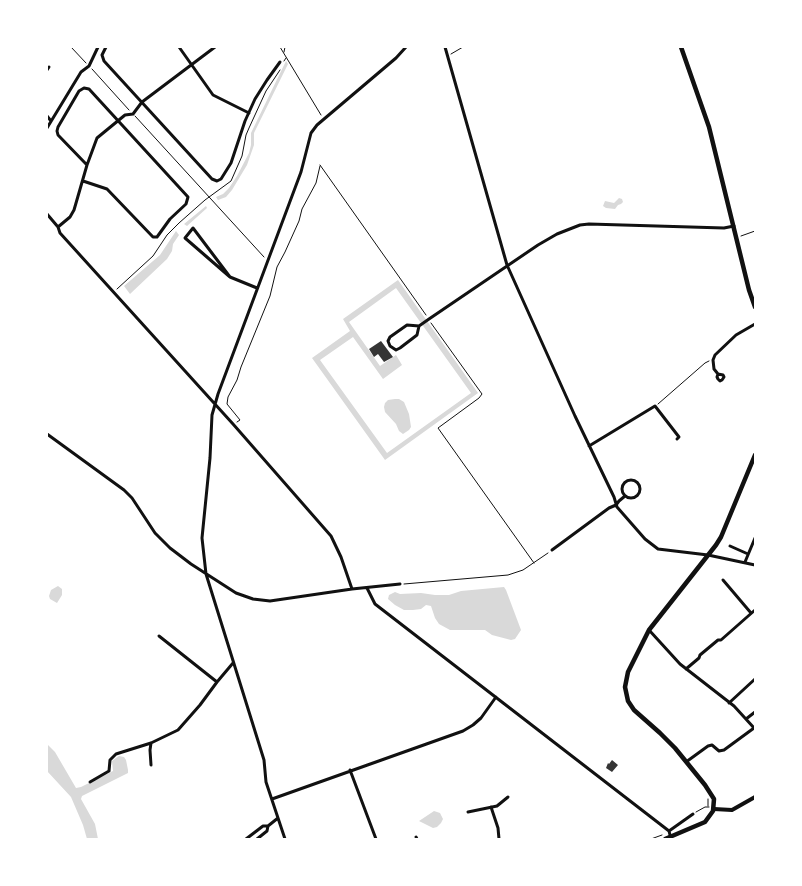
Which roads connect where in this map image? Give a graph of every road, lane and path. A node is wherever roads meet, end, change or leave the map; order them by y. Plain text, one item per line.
1 (71, 47) edge
2 (98, 47) edge
3 (106, 47) edge
4 (179, 47) edge
5 (215, 47) edge
6 (280, 47) edge
7 (285, 47) edge
8 (406, 47) edge
9 (445, 47) edge
10 (463, 47) edge
11 (681, 47) edge
12 (284, 54) junction
13 (448, 56) junction
14 (280, 62) dead end
15 (191, 65) junction
16 (89, 66) junction
17 (142, 102) junction
18 (249, 112) junction
19 (133, 114) junction
20 (47, 116) edge
21 (324, 119) junction
22 (118, 120) junction
23 (51, 121) junction
24 (47, 128) edge
25 (87, 165) junction
26 (83, 181) junction
27 (47, 214) edge
28 (734, 226) junction
29 (58, 227) junction
30 (755, 231) edge
31 (736, 238) junction
32 (269, 259) junction
33 (507, 265) junction
34 (230, 277) junction
35 (257, 288) junction
36 (755, 307) edge
37 (428, 320) junction
38 (755, 324) edge
39 (419, 326) junction
40 (713, 360) junction
41 (718, 374) dead end
42 (214, 403) junction
43 (655, 406) junction
44 (240, 420) dead end
45 (47, 434) edge
46 (677, 439) dead end
47 (589, 446) junction
48 (755, 455) edge
49 (625, 496) junction
50 (616, 505) junction
51 (755, 538) edge
52 (730, 546) dead end
53 (552, 550) joint
54 (748, 554) junction
55 (708, 555) junction
56 (745, 562) junction
57 (534, 563) junction
58 (755, 565) edge
59 (206, 574) junction
60 (723, 580) dead end
61 (400, 584) joint
62 (367, 588) junction
63 (352, 589) junction
64 (755, 610) edge
65 (751, 613) junction
66 (650, 630) junction
67 (159, 636) dead end
68 (233, 663) junction
69 (686, 669) junction
70 (755, 679) edge
71 (216, 682) junction
72 (496, 697) junction
73 (729, 703) junction
74 (755, 712) edge
75 (746, 719) junction
76 (755, 729) edge
77 (151, 743) junction
78 (686, 762) junction
79 (151, 765) dead end
80 (350, 770) junction
81 (90, 782) dead end
82 (508, 797) dead end
83 (755, 798) edge
84 (272, 799) junction
85 (490, 807) junction
86 (714, 809) junction
87 (468, 812) dead end
88 (693, 814) joint
89 (278, 818) junction
90 (268, 826) junction
91 (670, 835) edge
92 (246, 839) edge
93 (257, 839) edge
94 (285, 839) edge
95 (376, 839) edge
96 (499, 839) edge
97 (651, 839) edge
98 (665, 839) edge

1 - 16 path
2 - 16 street
3 - 17 street
4 - 15 street
5 - 15 street
6 - 12 path
7 - 12 path
8 - 21 street
9 - 13 street
10 - 13 path
11 - 28 main road
12 - 21 path
13 - 33 street
14 - 18 street
15 - 17 street
15 - 18 street
16 - 19 path
16 - 23 street
17 - 18 street
17 - 19 street
19 - 22 street
19 - 32 path
20 - 23 street
21 - 32 street
22 - 25 street
22 - 25 street
22 - 26 street
23 - 24 street
25 - 26 street
26 - 29 street
27 - 29 street
28 - 31 main road
28 - 33 street
29 - 42 street
30 - 31 path
31 - 36 main road
32 - 35 street
33 - 37 street
33 - 47 street
34 - 34 street
34 - 35 street
35 - 42 street
37 - 39 street
37 - 44 path
37 - 57 path
38 - 40 street
39 - 39 street
40 - 41 street
40 - 43 path
42 - 59 street
42 - 63 street
43 - 46 street
43 - 47 street
45 - 59 street
47 - 50 street
48 - 55 main road
49 - 49 street
49 - 50 street
50 - 53 street
50 - 55 street
51 - 54 street
52 - 54 street
53 - 57 path
54 - 56 street
55 - 56 street
55 - 66 main road
56 - 58 street
57 - 61 path
59 - 63 street
59 - 68 street
60 - 65 street
61 - 62 street
62 - 63 street
62 - 72 street
64 - 65 street
65 - 69 street
66 - 69 street
66 - 78 main road
67 - 71 street
68 - 71 street
68 - 84 street
69 - 73 street
70 - 73 street
71 - 77 street
72 - 80 street
72 - 91 street
73 - 75 street
74 - 75 street
75 - 76 street
76 - 78 street
77 - 79 street
77 - 81 street
78 - 86 main road
80 - 84 street
80 - 95 street
82 - 85 street
83 - 86 street
84 - 89 street
85 - 87 street
85 - 96 street
86 - 88 path
86 - 91 main road
88 - 91 street
89 - 90 street
89 - 94 street
90 - 92 street
90 - 93 street
91 - 97 path
91 - 98 main road

